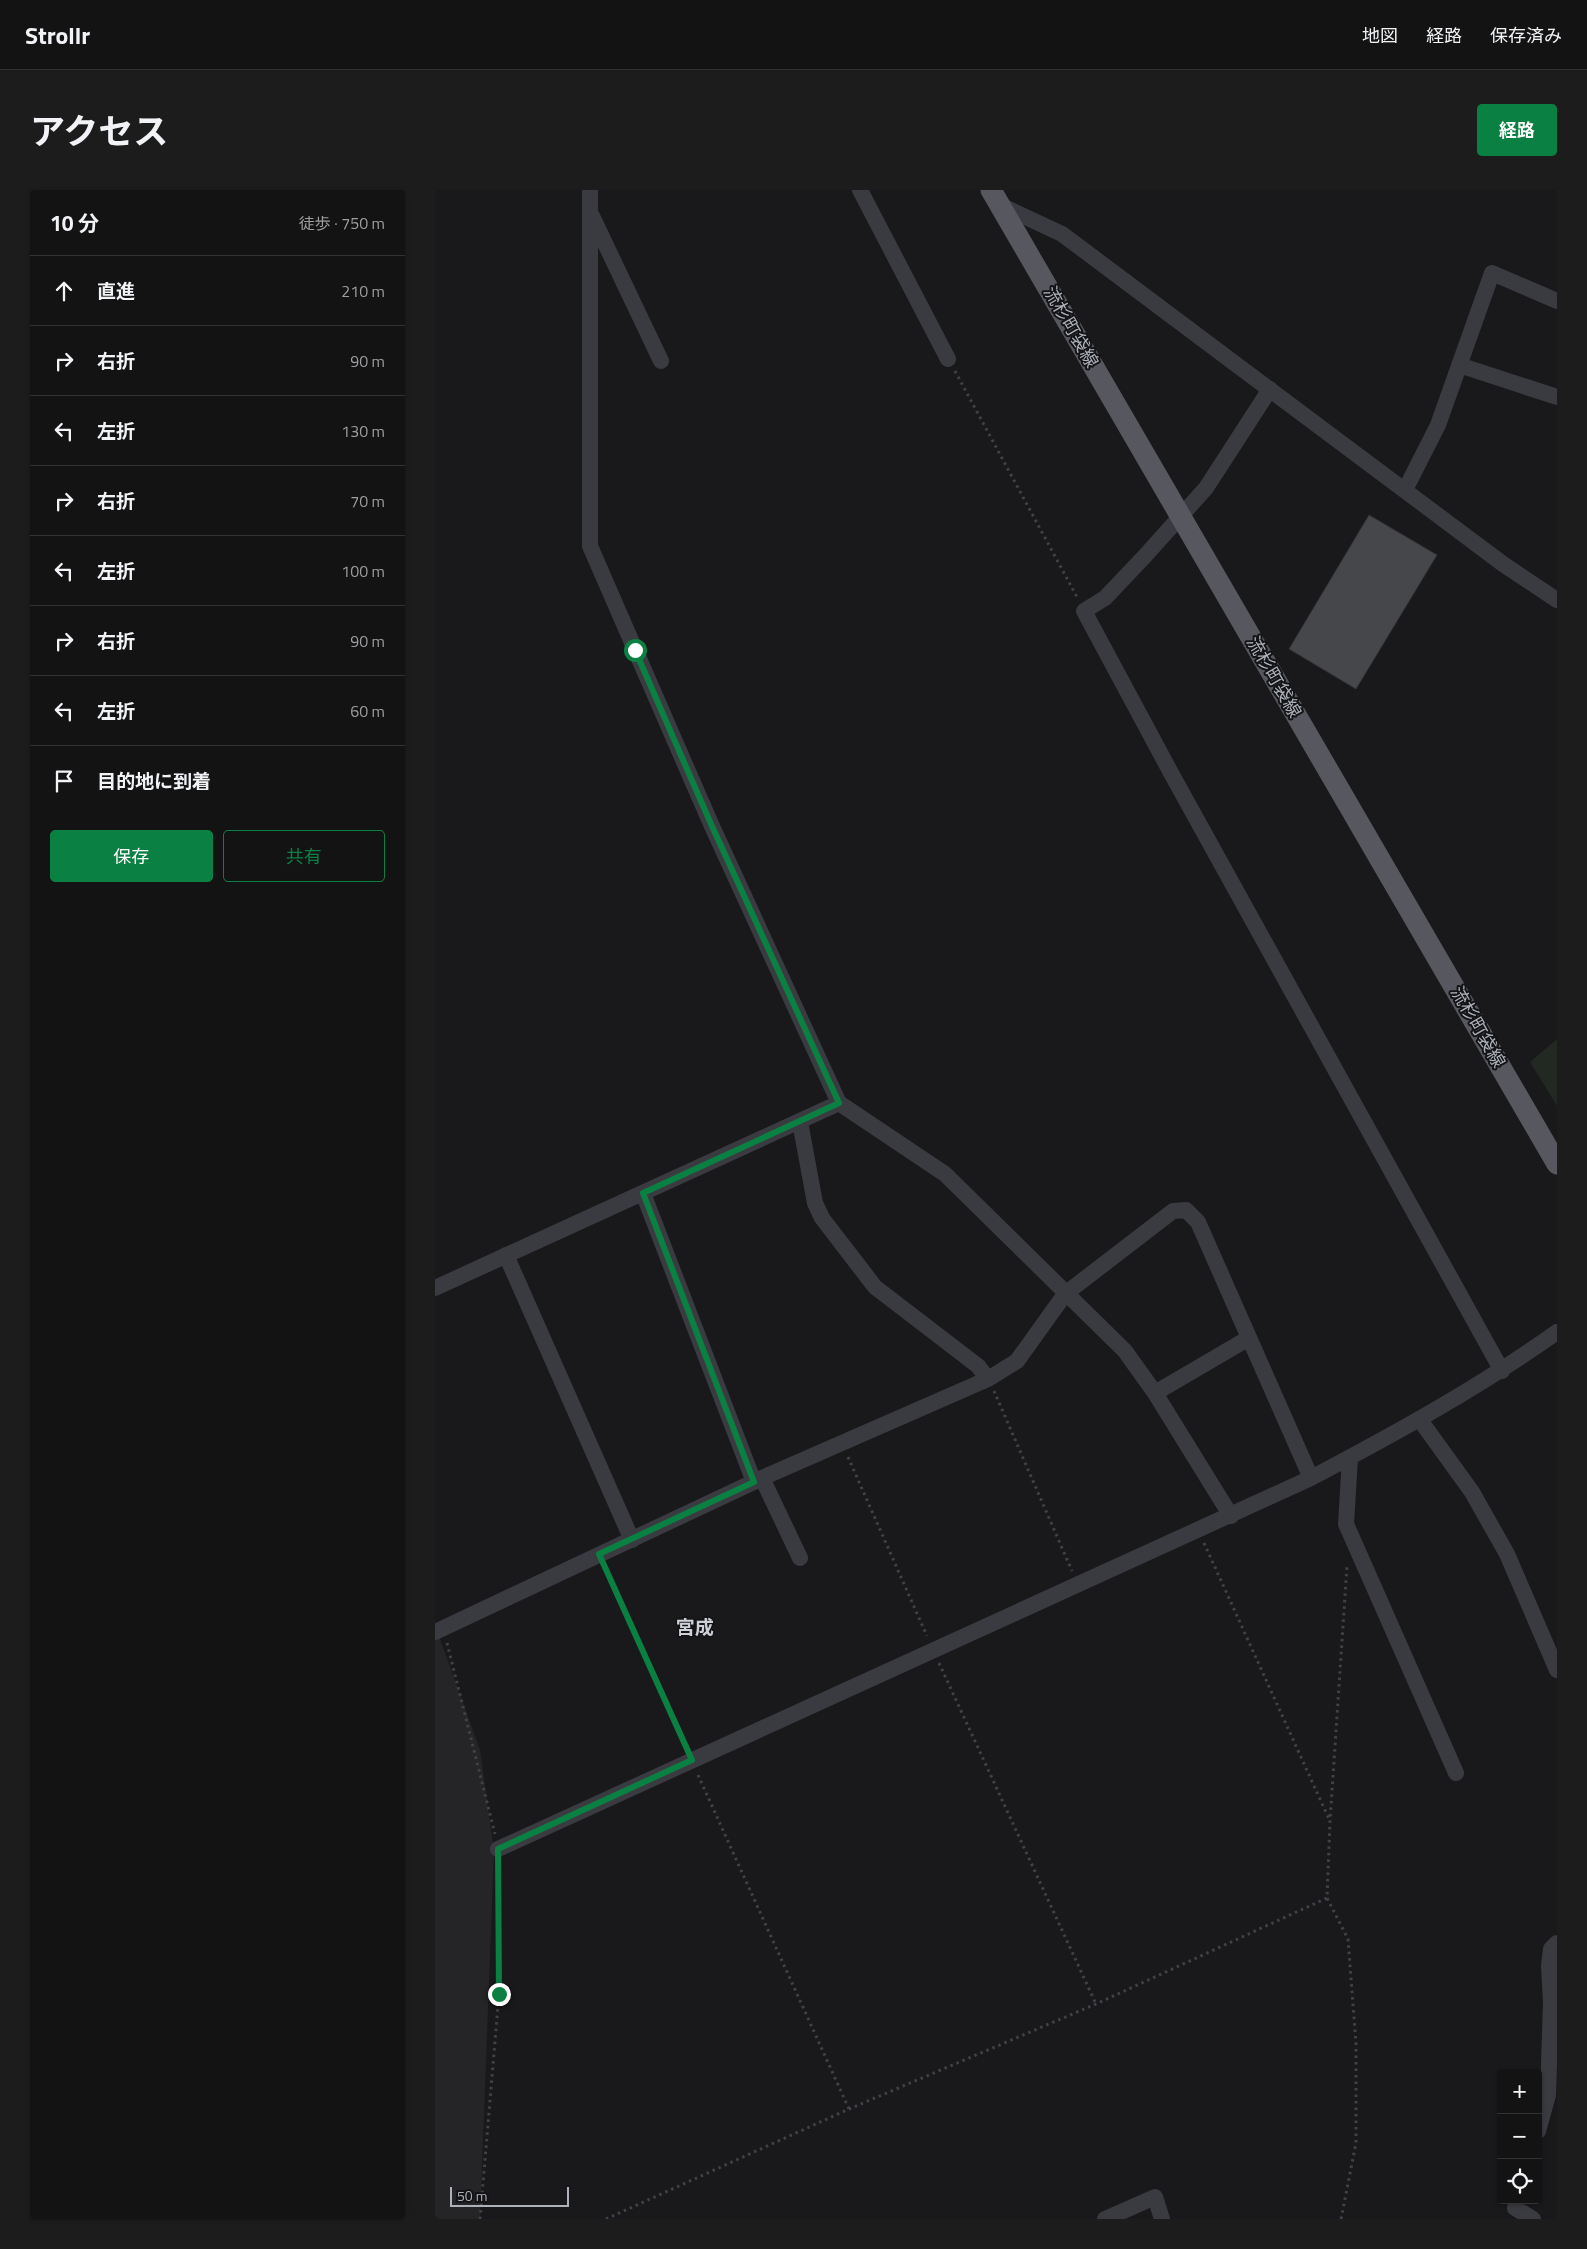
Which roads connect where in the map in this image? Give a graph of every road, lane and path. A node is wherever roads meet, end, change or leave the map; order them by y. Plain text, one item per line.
1 (590, 190) edge
2 (860, 190) edge
3 (995, 197) edge
4 (591, 213) junction
5 (1557, 301) edge
6 (948, 359) joint
7 (661, 361) dead end
8 (1459, 365) junction
9 (1270, 389) junction
10 (1557, 397) edge
11 (1405, 490) junction
12 (1181, 518) junction
13 (1557, 600) edge
14 (1084, 611) junction
15 (839, 1103) junction
16 (800, 1122) junction
17 (1557, 1164) edge
18 (643, 1193) junction
19 (506, 1255) junction
20 (435, 1288) edge
21 (1065, 1294) junction
22 (1557, 1332) edge
23 (1249, 1338) junction
24 (1502, 1371) junction
25 (988, 1379) junction
26 (1155, 1394) junction
27 (1420, 1420) junction
28 (842, 1442) junction
29 (1350, 1458) junction
30 (1311, 1478) junction
31 (758, 1480) junction
32 (1231, 1516) junction
33 (1198, 1531) junction
34 (632, 1540) junction
35 (599, 1554) junction
36 (800, 1558) dead end
37 (1347, 1562) dead end
38 (1079, 1585) junction
39 (439, 1630) edge
40 (934, 1651) junction
41 (1557, 1670) edge
42 (692, 1760) junction
43 (1456, 1773) dead end
44 (1330, 1821) junction
45 (498, 1849) junction
46 (1327, 1898) junction
47 (1557, 1943) edge
48 (1096, 2004) junction
49 (849, 2109) junction
50 (1542, 2117) edge
51 (1516, 2204) edge
52 (480, 2219) edge
53 (606, 2219) edge
54 (1105, 2219) edge
55 (1163, 2219) edge
56 (1341, 2219) edge
57 (1533, 2219) edge

1 - 4 street
2 - 6 street
3 - 9 street
3 - 12 main road, 流杉町袋線
4 - 7 street
4 - 15 street
5 - 8 street
6 - 14 path
8 - 10 street
8 - 11 street
9 - 11 street
9 - 12 street
11 - 13 street
12 - 14 street
12 - 17 main road, 流杉町袋線
14 - 24 street
15 - 16 street
15 - 21 street
16 - 18 street
16 - 25 street
18 - 19 street
18 - 31 street
19 - 20 street
19 - 34 street
21 - 23 street
21 - 25 street
21 - 26 street
22 - 24 street
23 - 26 street
23 - 30 street
24 - 27 street
25 - 28 street
25 - 38 path
26 - 32 street
27 - 29 street
27 - 41 street
28 - 31 street
28 - 40 path
29 - 30 street
29 - 43 street
30 - 32 street
31 - 34 street
31 - 36 street
32 - 33 street
33 - 38 street
33 - 44 path
34 - 35 street
35 - 39 street
35 - 42 path
37 - 44 path
38 - 40 street
39 - 45 path
40 - 42 street
40 - 48 path
42 - 45 street
42 - 49 path
44 - 46 path
45 - 52 path
46 - 48 path
46 - 56 path
47 - 50 street
48 - 49 path
49 - 53 path
51 - 57 street
54 - 55 street

